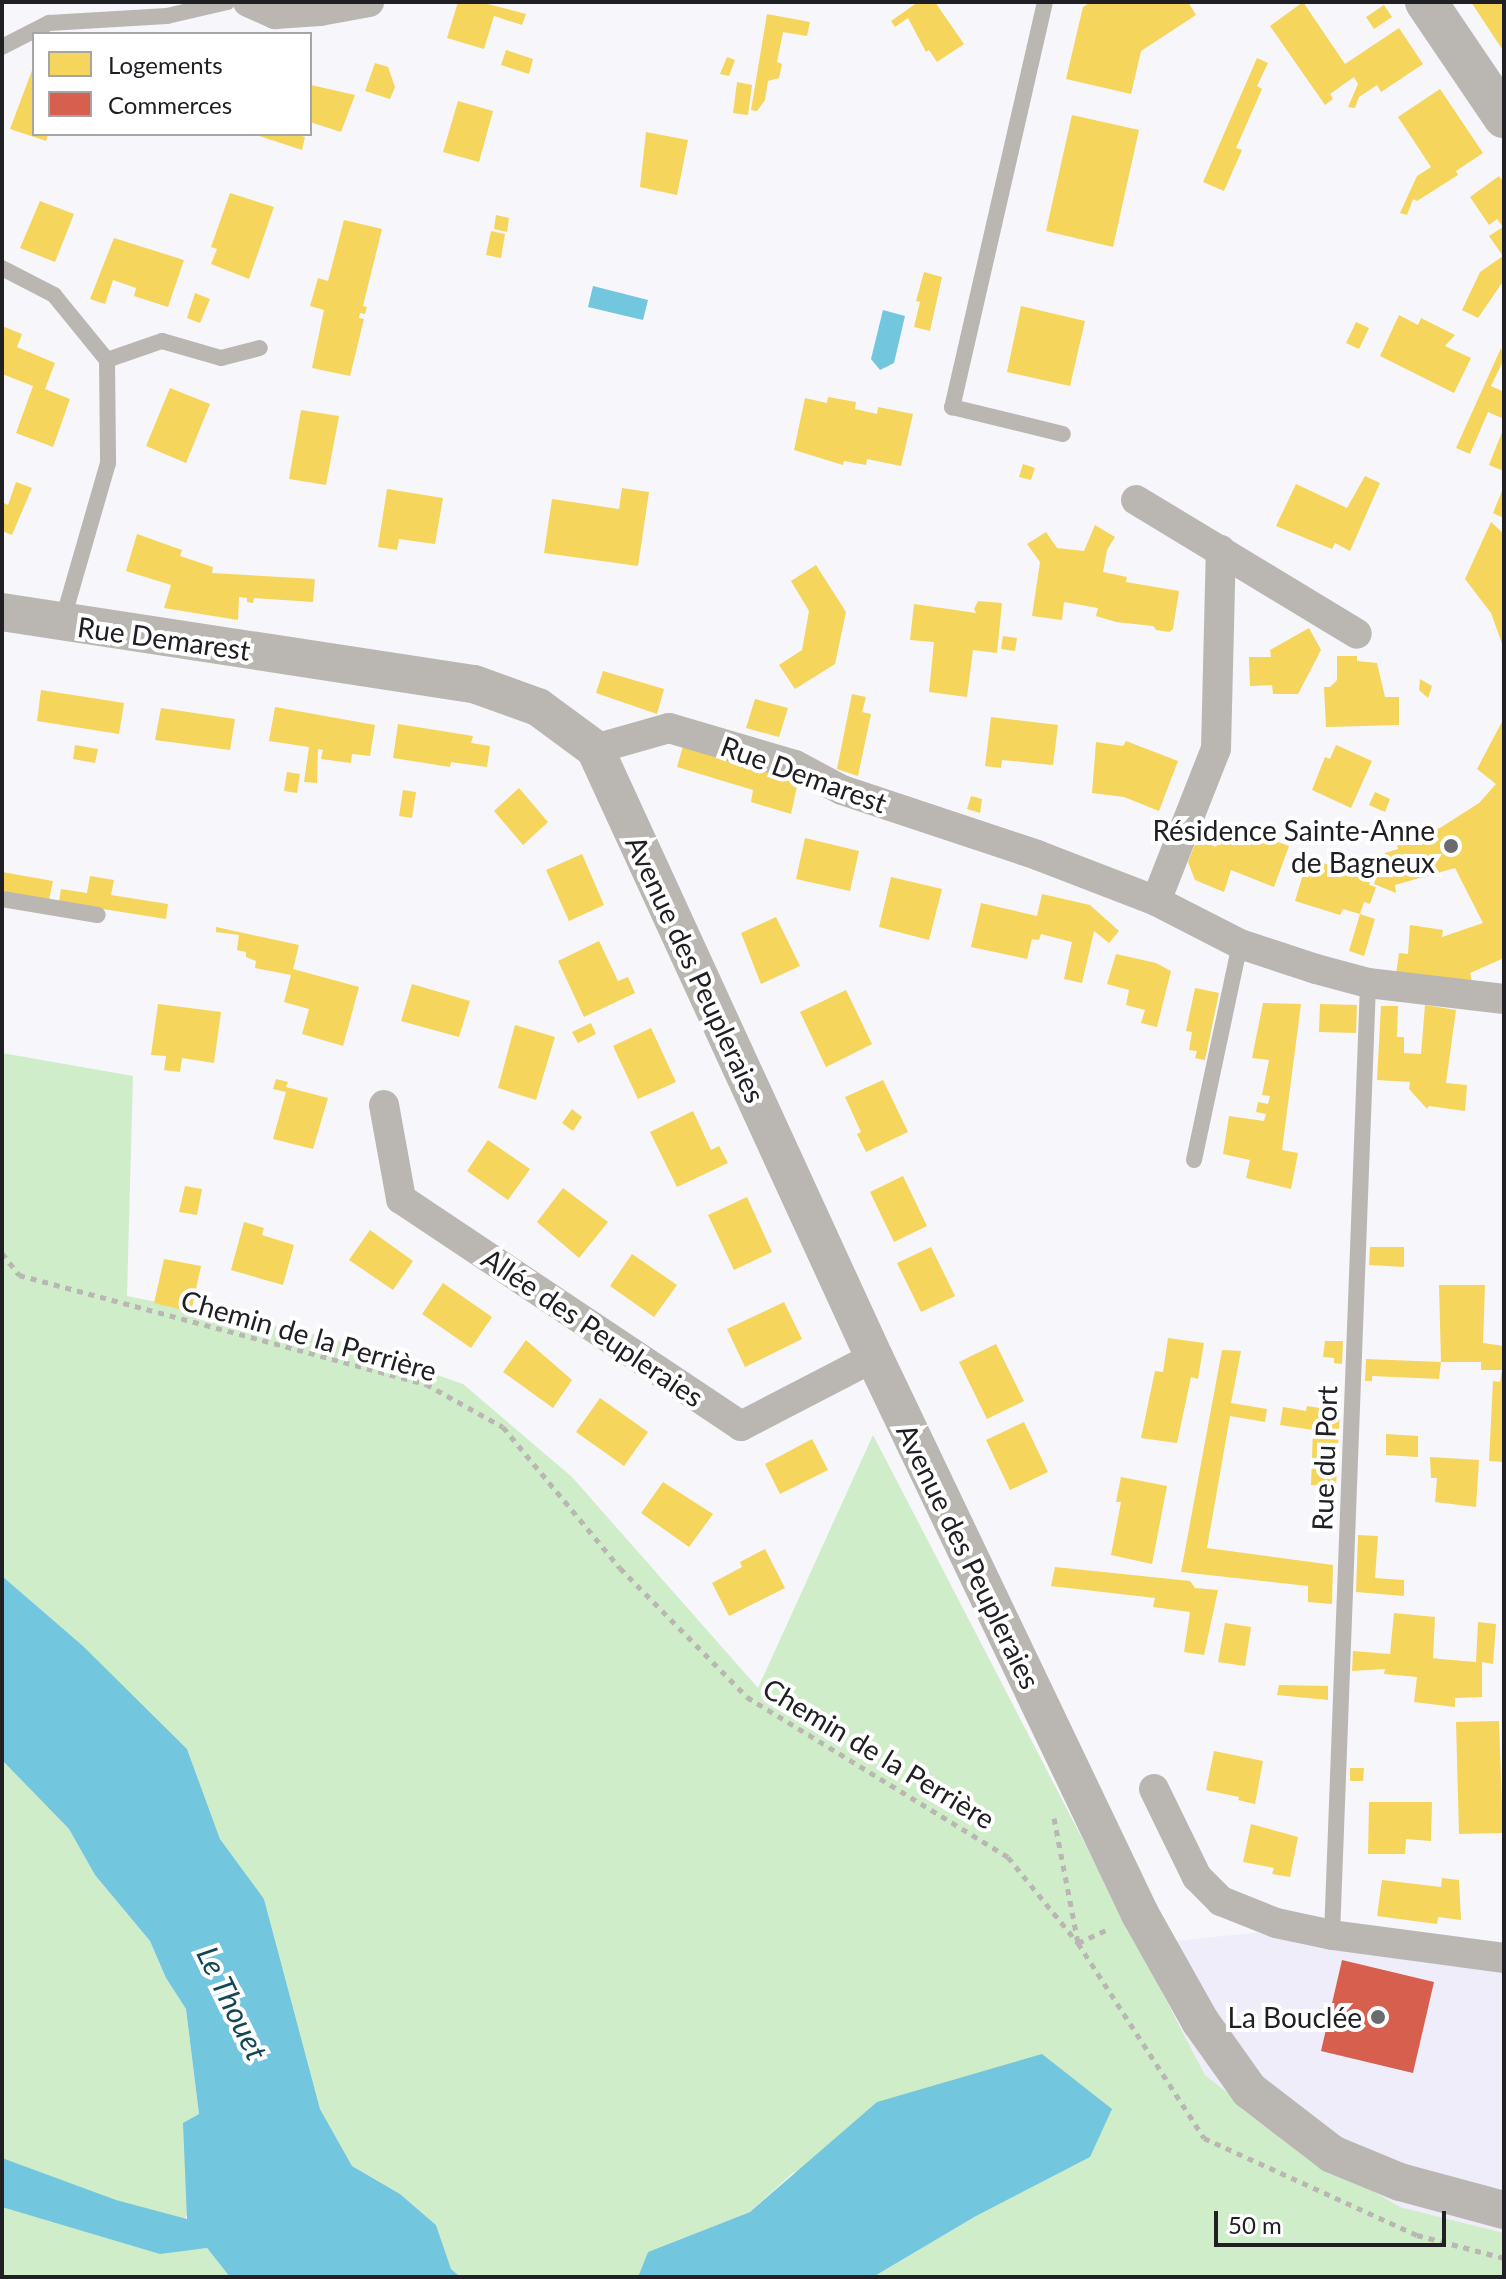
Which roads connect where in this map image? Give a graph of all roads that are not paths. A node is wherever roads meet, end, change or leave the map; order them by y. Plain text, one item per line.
1 (227, 2) edge
2 (248, 2) edge
3 (369, 2) edge
4 (1045, 2) edge
5 (1426, 2) edge
6 (2, 47) edge
7 (1504, 117) edge
8 (2, 268) edge
9 (260, 348) dead end
10 (107, 360) junction
11 (1063, 434) dead end
12 (1136, 500) dead end
13 (1221, 550) junction
14 (2, 612) edge
15 (62, 623) junction
16 (1357, 634) dead end
17 (595, 749) junction
18 (2, 899) edge
19 (1156, 901) junction
20 (98, 915) dead end
21 (1240, 944) junction
22 (1368, 983) junction
23 (1504, 999) edge
24 (384, 1105) dead end
25 (1194, 1160) dead end
26 (874, 1357) junction
27 (1154, 1789) dead end
28 (1332, 1935) junction
29 (1504, 1958) edge
30 (1504, 2210) edge

1 - 6 lane
2 - 3 street
4 - 11 lane
5 - 7 main road
8 - 10 lane
9 - 10 lane
10 - 15 lane
12 - 13 street
13 - 16 street
13 - 19 street
14 - 15 street, Rue Demarest
15 - 17 street, Rue Demarest
17 - 19 street, Rue Demarest
17 - 26 street, Avenue des Peupleraies
18 - 20 lane
19 - 21 street, Rue Demarest
21 - 22 street, Rue Demarest
21 - 25 lane
22 - 23 street, Rue Demarest
22 - 28 lane, Rue du Port
24 - 26 street, Allée des Peupleraies
26 - 30 street, Avenue des Peupleraies
27 - 28 street
28 - 29 street

